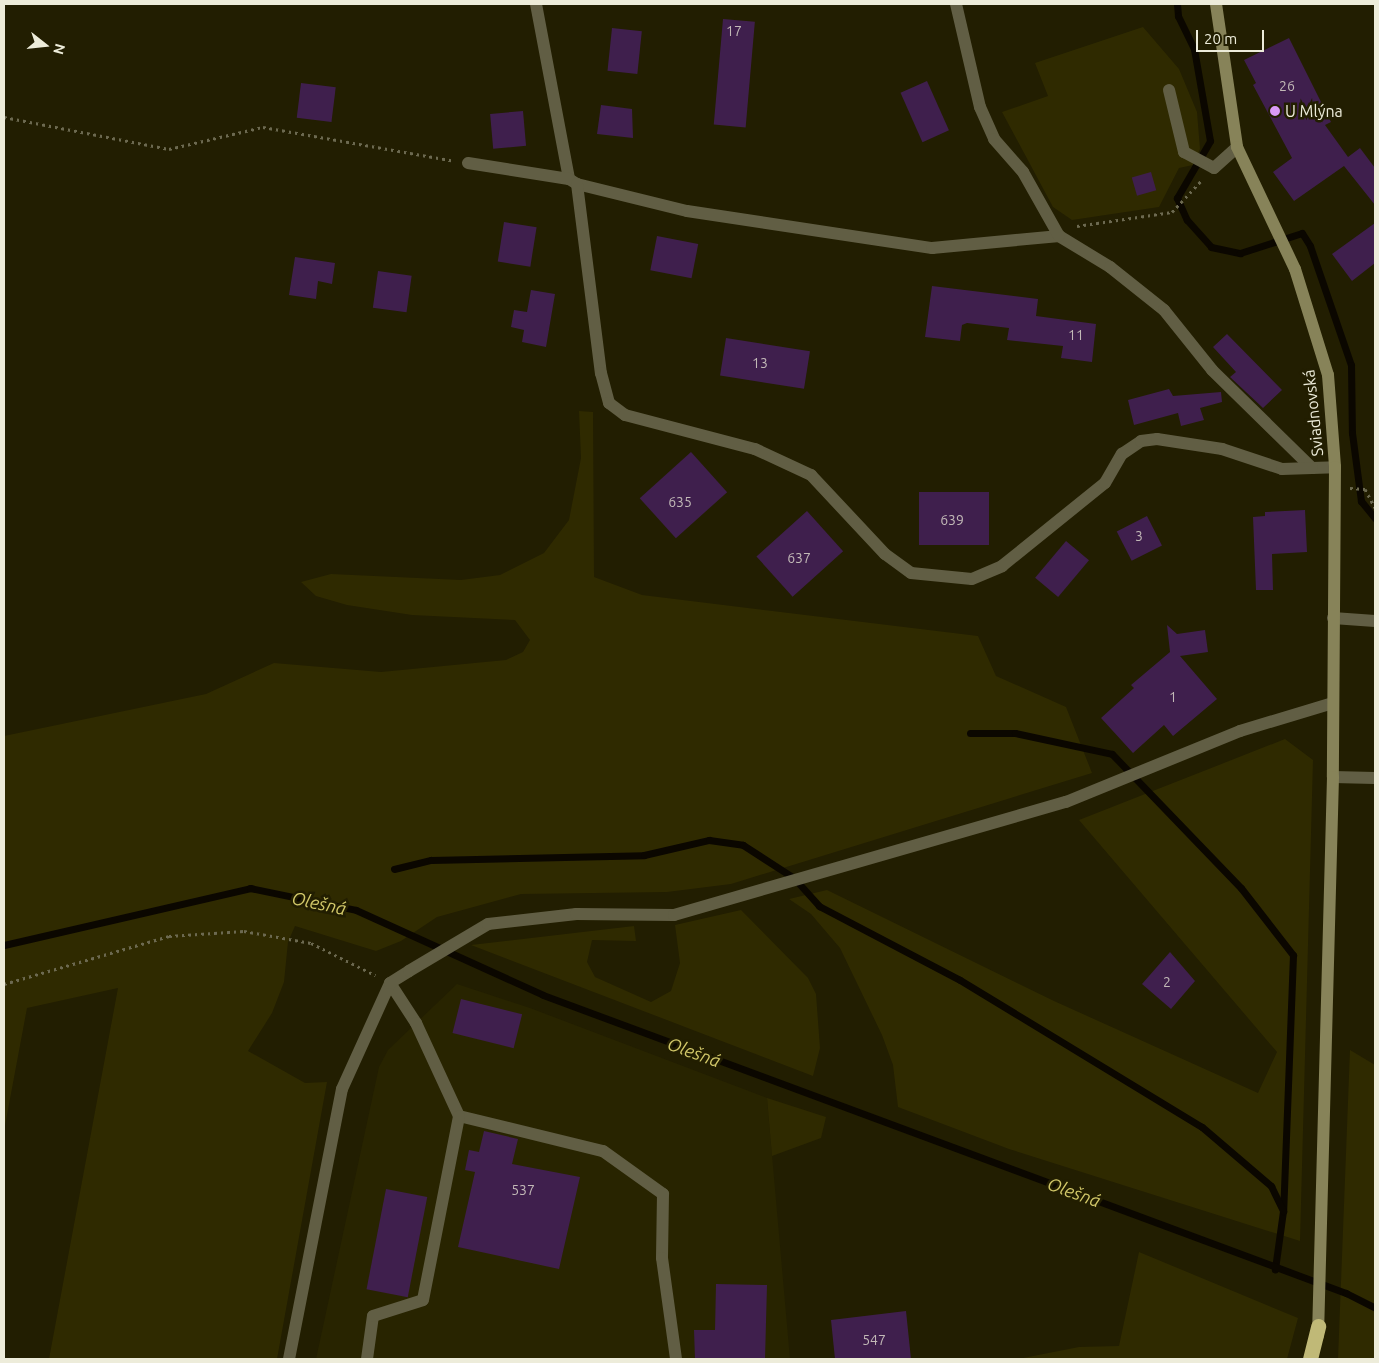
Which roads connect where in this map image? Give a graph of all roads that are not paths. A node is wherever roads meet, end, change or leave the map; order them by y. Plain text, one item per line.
1 (536, 4) edge
2 (956, 4) edge
3 (1216, 4) edge
4 (1169, 90) dead end
5 (1237, 147) junction
6 (468, 163) road end
7 (573, 181) junction
8 (1059, 236) junction
9 (1335, 467) junction
10 (1312, 468) junction
11 (1333, 618) junction
12 (1375, 621) edge
13 (1333, 703) junction
14 (1333, 777) junction
15 (1375, 778) edge
16 (390, 983) junction
17 (459, 1116) junction
18 (1318, 1326) junction
19 (289, 1359) edge
20 (367, 1359) edge
21 (676, 1359) edge
22 (1310, 1359) edge
23 (1318, 1359) edge

1 - 7 street
2 - 8 street
3 - 5 street, Sviadnovská
4 - 5 street
5 - 9 street, Sviadnovská
6 - 7 street
7 - 8 street
7 - 10 street
8 - 10 street
9 - 10 street
9 - 11 street, Sviadnovská
11 - 12 street
11 - 13 street, Sviadnovská
13 - 14 street, Sviadnovská
13 - 16 street
14 - 15 street
14 - 18 street, Sviadnovská
16 - 17 street
16 - 19 street
17 - 20 street
17 - 21 street
18 - 22 highway
18 - 23 street, Sviadnovská

